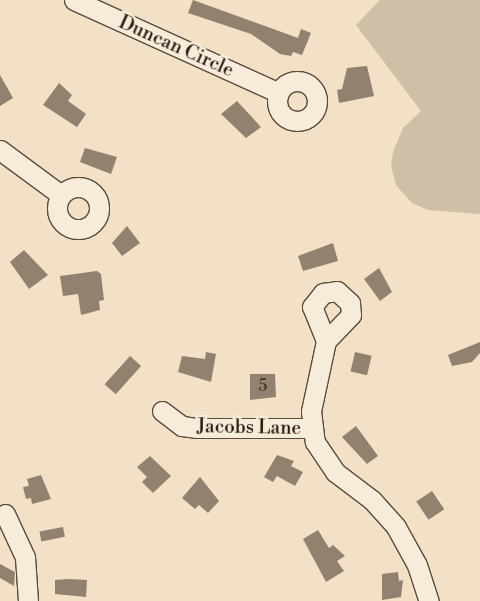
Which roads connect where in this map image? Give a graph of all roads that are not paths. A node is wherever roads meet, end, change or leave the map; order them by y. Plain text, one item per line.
1 (74, 0) edge
2 (279, 93) dead end
3 (0, 150) edge
4 (61, 195) dead end
5 (326, 341) dead end
6 (162, 411) dead end
7 (312, 428) junction
8 (5, 514) dead end
9 (28, 601) edge
10 (429, 601) edge

1 - 2 street, Duncan Circle
3 - 4 street
5 - 7 street
6 - 7 street, Jacobs Lane
7 - 10 street
8 - 9 street

